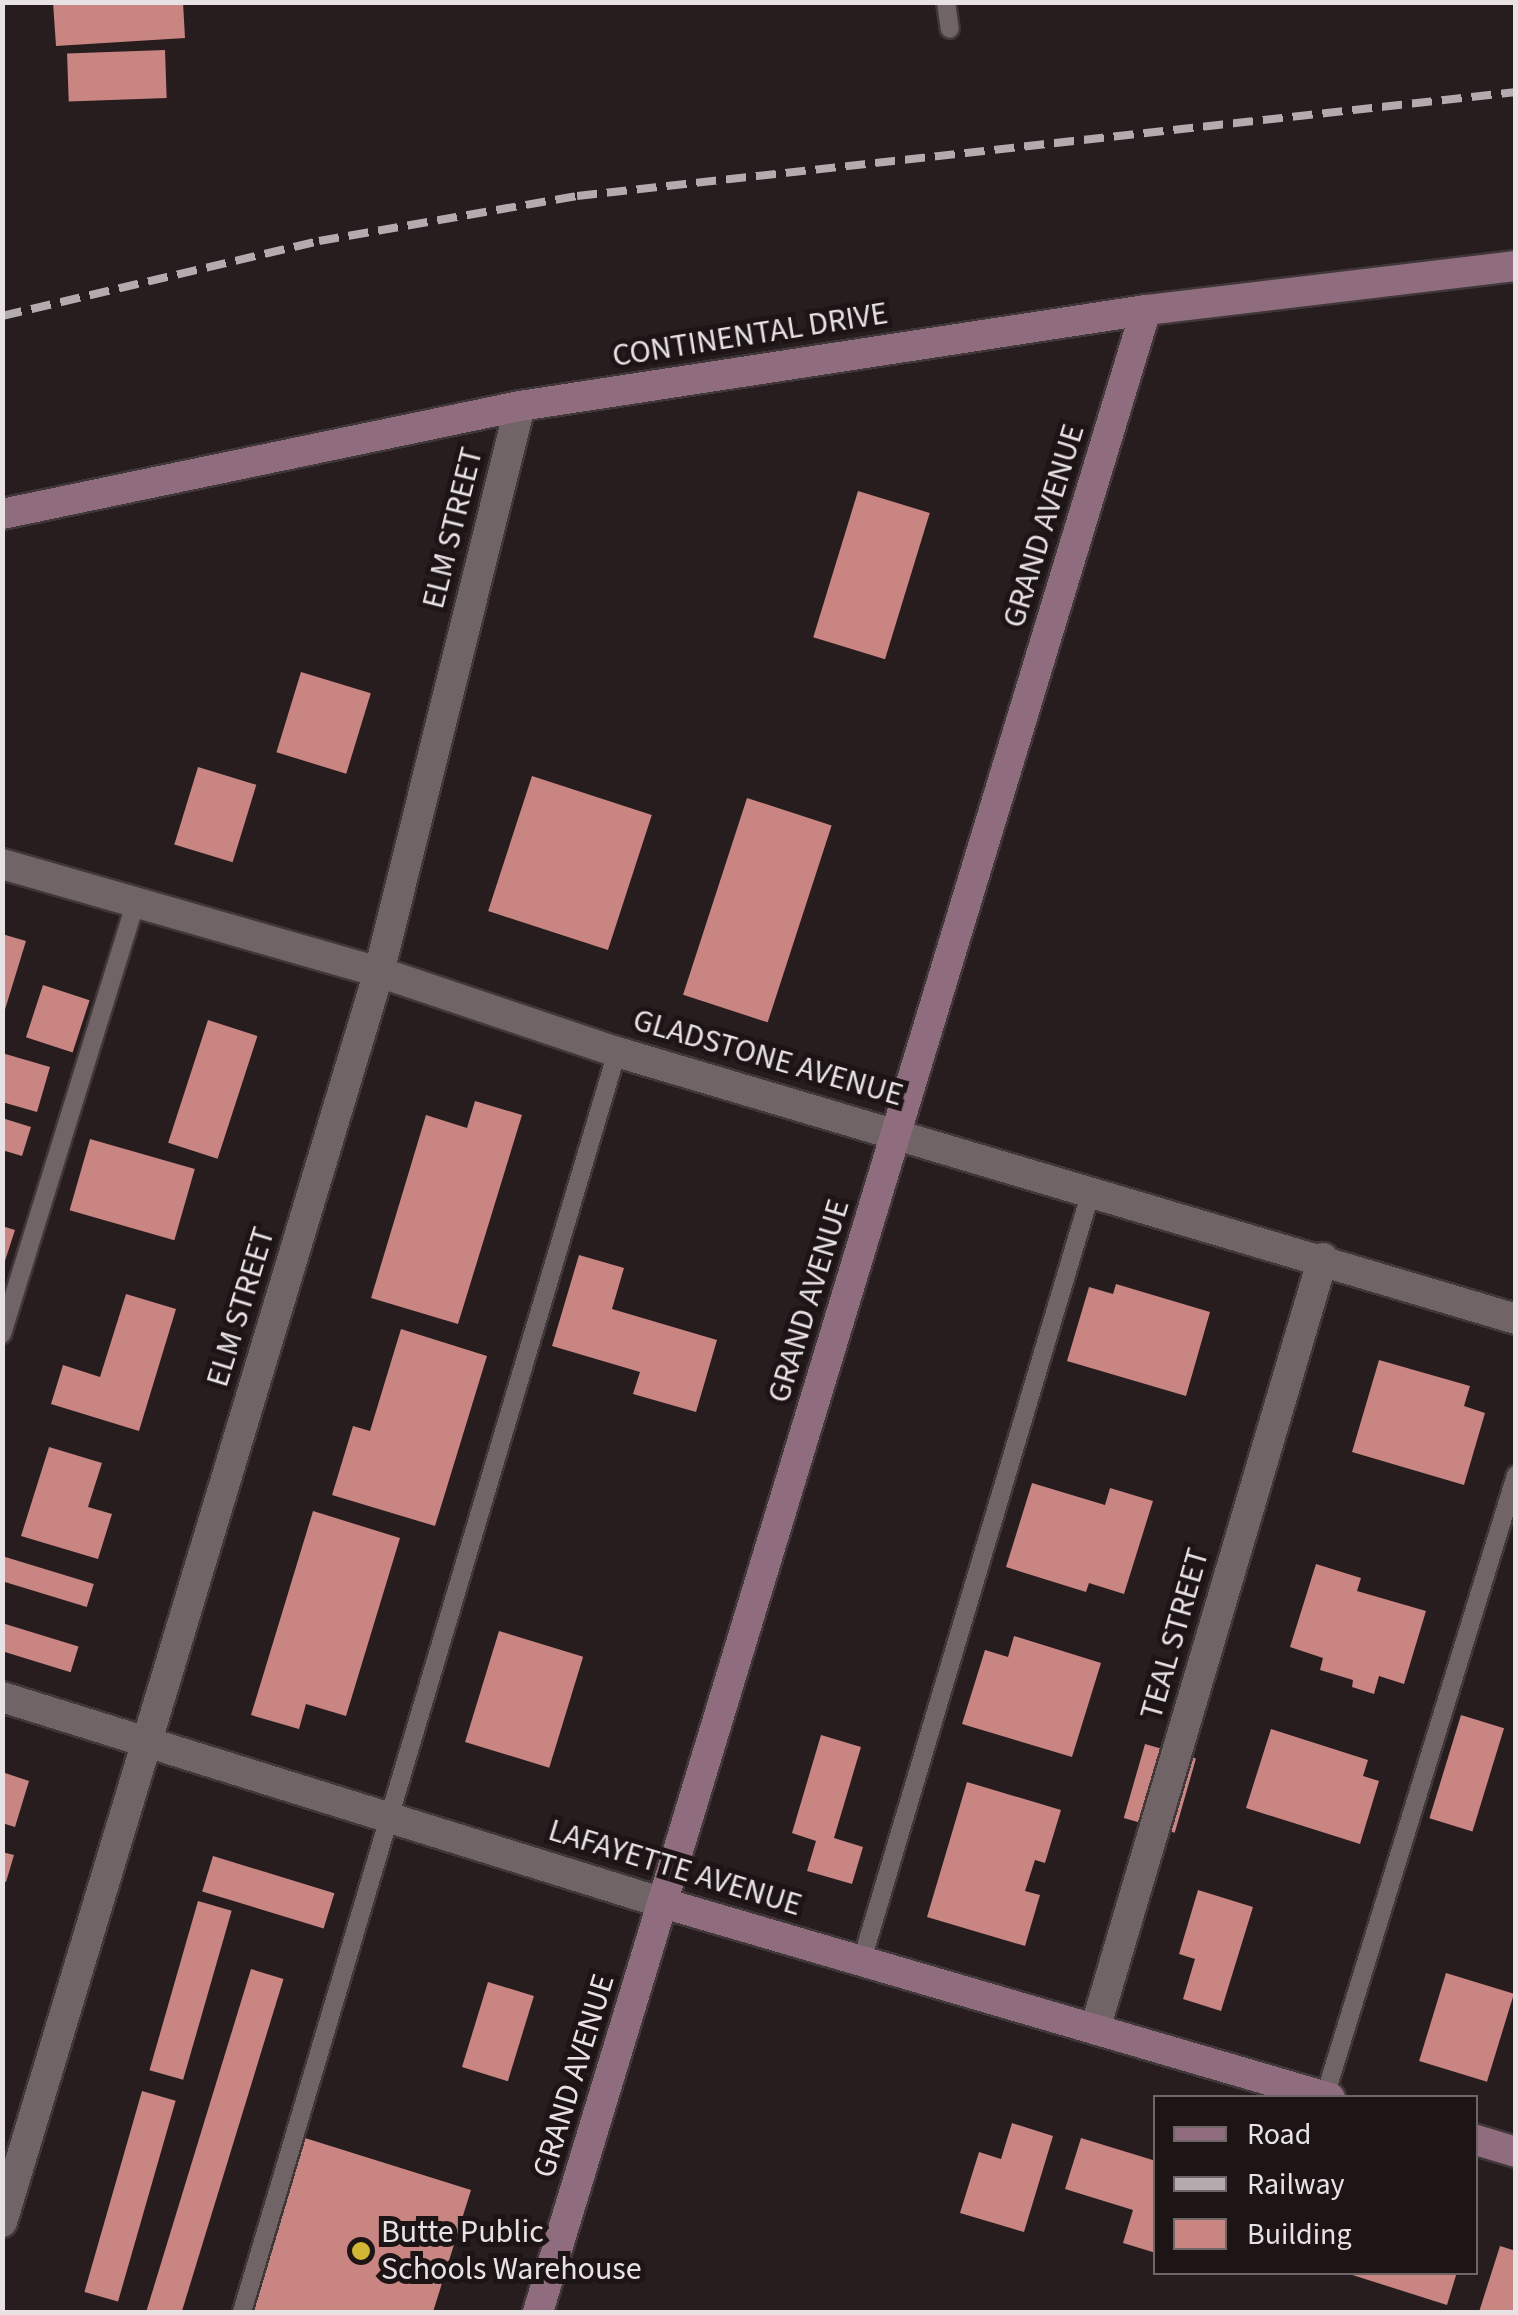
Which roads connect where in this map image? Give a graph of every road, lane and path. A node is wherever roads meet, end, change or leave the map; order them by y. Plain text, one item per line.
1 (946, 2) edge
2 (950, 29) dead end
3 (1516, 266) edge
4 (1146, 310) junction
5 (520, 406) junction
6 (5, 520) edge
7 (2, 864) edge
8 (136, 902) junction
9 (378, 972) junction
10 (617, 1052) junction
11 (897, 1131) junction
12 (1092, 1188) junction
13 (1323, 1258) junction
14 (1516, 1320) edge
15 (2, 1334) edge
16 (1516, 1475) edge
17 (2, 1697) edge
18 (148, 1739) junction
19 (390, 1818) junction
20 (664, 1902) junction
21 (862, 1960) junction
22 (1095, 2029) junction
23 (1321, 2095) edge
24 (1329, 2095) edge
25 (1478, 2141) edge
26 (1516, 2152) edge
27 (2, 2222) edge
28 (242, 2312) edge
29 (538, 2312) edge

1 - 2 lane
3 - 4 main road, CONTINENTAL DRIVE
4 - 5 main road, CONTINENTAL DRIVE
4 - 11 main road, GRAND AVENUE
5 - 6 main road, CONTINENTAL DRIVE
5 - 9 street, ELM STREET
7 - 8 street, GLADSTONE AVENUE
8 - 9 street, GLADSTONE AVENUE
8 - 15 lane
9 - 10 street, GLADSTONE AVENUE
9 - 18 street, ELM STREET
10 - 11 street, GLADSTONE AVENUE
10 - 19 lane
11 - 12 street, GLADSTONE AVENUE
11 - 20 main road, GRAND AVENUE
12 - 13 street, GLADSTONE AVENUE
12 - 21 lane
13 - 14 street, GLADSTONE AVENUE
13 - 22 street, TEAL STREET
16 - 24 lane
17 - 18 street, LAFAYETTE AVENUE
18 - 19 street, LAFAYETTE AVENUE
18 - 27 street, ELM STREET
19 - 20 street, LAFAYETTE AVENUE
19 - 28 lane
20 - 21 main road, LAFAYETTE AVENUE
20 - 29 main road, GRAND AVENUE
21 - 22 main road, LAFAYETTE AVENUE
22 - 23 main road, LAFAYETTE AVENUE
25 - 26 main road

